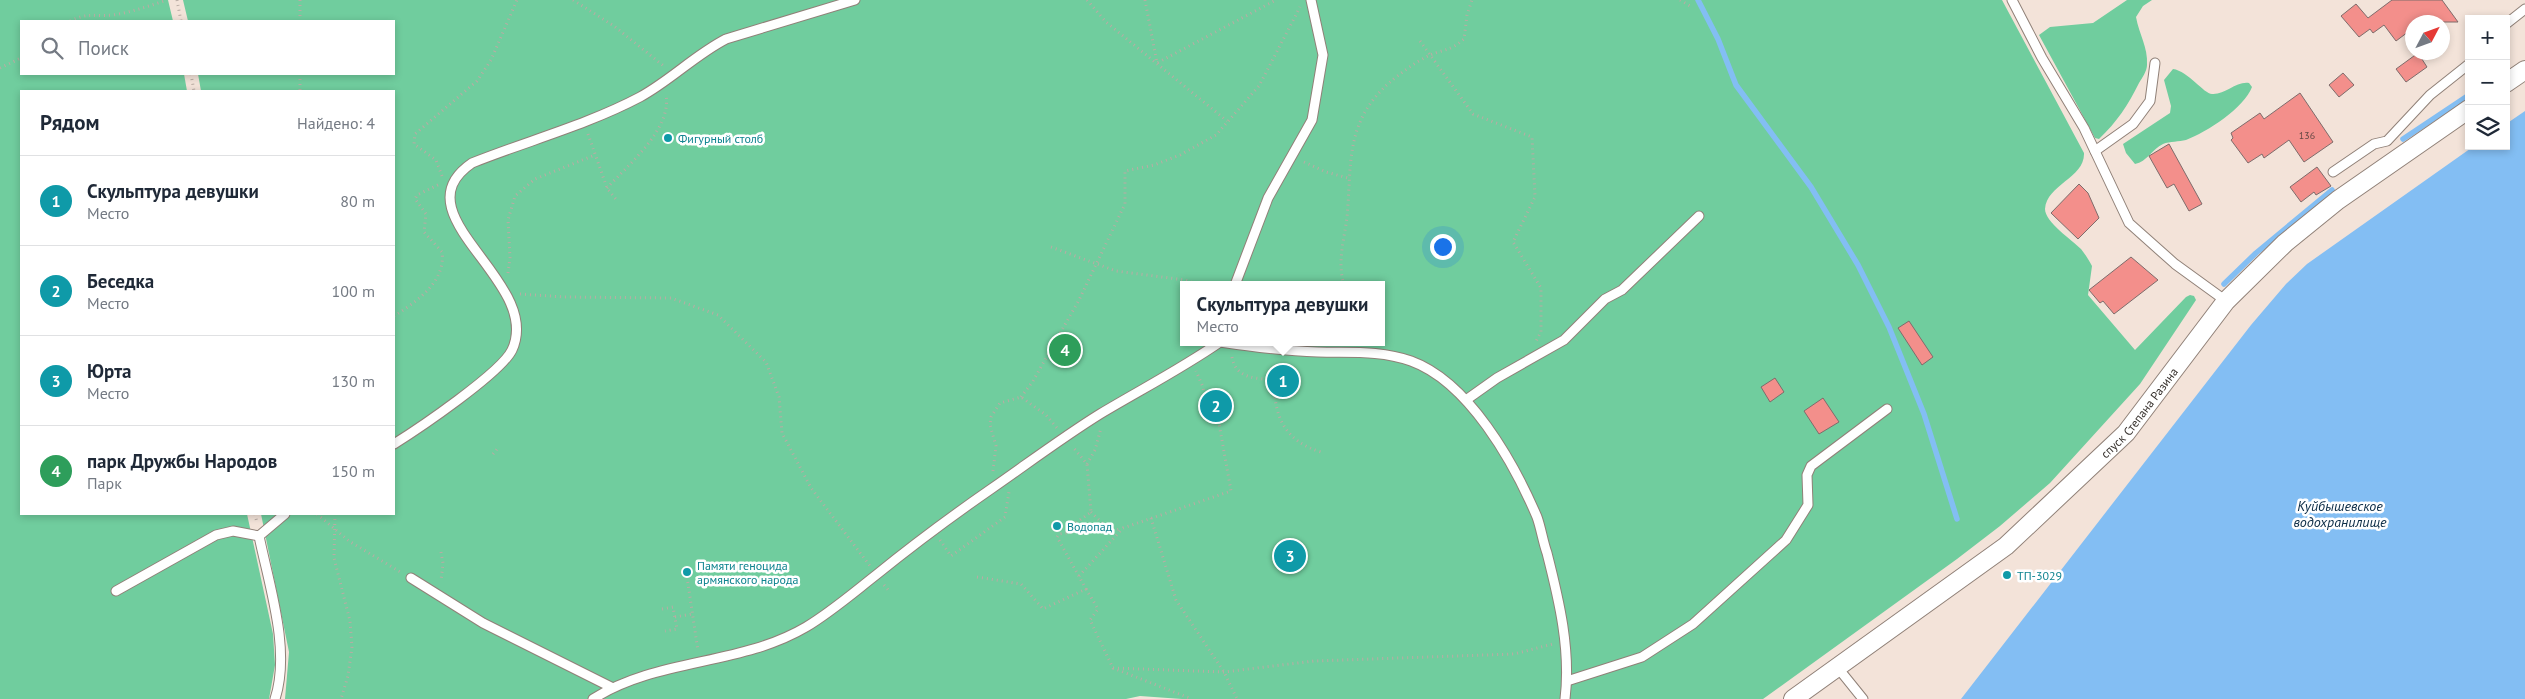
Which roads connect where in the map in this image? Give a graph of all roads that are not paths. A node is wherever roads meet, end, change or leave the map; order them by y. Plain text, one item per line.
1 (855, 0) edge
2 (1311, 0) edge
3 (2012, 0) edge
4 (2525, 9) edge
5 (2510, 21) edge
6 (2155, 63) dead end
7 (2465, 67) edge
8 (2525, 70) edge
9 (2510, 80) edge
10 (2465, 112) edge
11 (2095, 151) junction
12 (2333, 172) dead end
13 (1699, 216) dead end
14 (1237, 281) edge
15 (2226, 301) junction
16 (1214, 346) edge
17 (1254, 346) edge
18 (1466, 400) junction
19 (1887, 409) dead end
20 (395, 443) edge
21 (284, 515) edge
22 (259, 536) junction
23 (411, 578) road end
24 (116, 590) dead end
25 (1838, 668) junction
26 (1568, 681) junction
27 (611, 687) junction
28 (275, 699) edge
29 (593, 699) edge
30 (1566, 699) edge
31 (1794, 699) edge
32 (1863, 699) edge

1 - 20 lane
2 - 14 lane
3 - 11 lane
4 - 5 lane
6 - 11 lane
7 - 12 lane
8 - 9 street
10 - 15 street, спуск Степана Разина
11 - 15 lane
13 - 18 lane
15 - 25 street, спуск Степана Разина
16 - 27 lane
17 - 18 lane
18 - 26 lane
19 - 26 lane
21 - 22 lane
22 - 24 lane
22 - 28 lane
23 - 27 lane
25 - 31 street, спуск Степана Разина
25 - 32 lane
26 - 30 lane
27 - 29 lane

